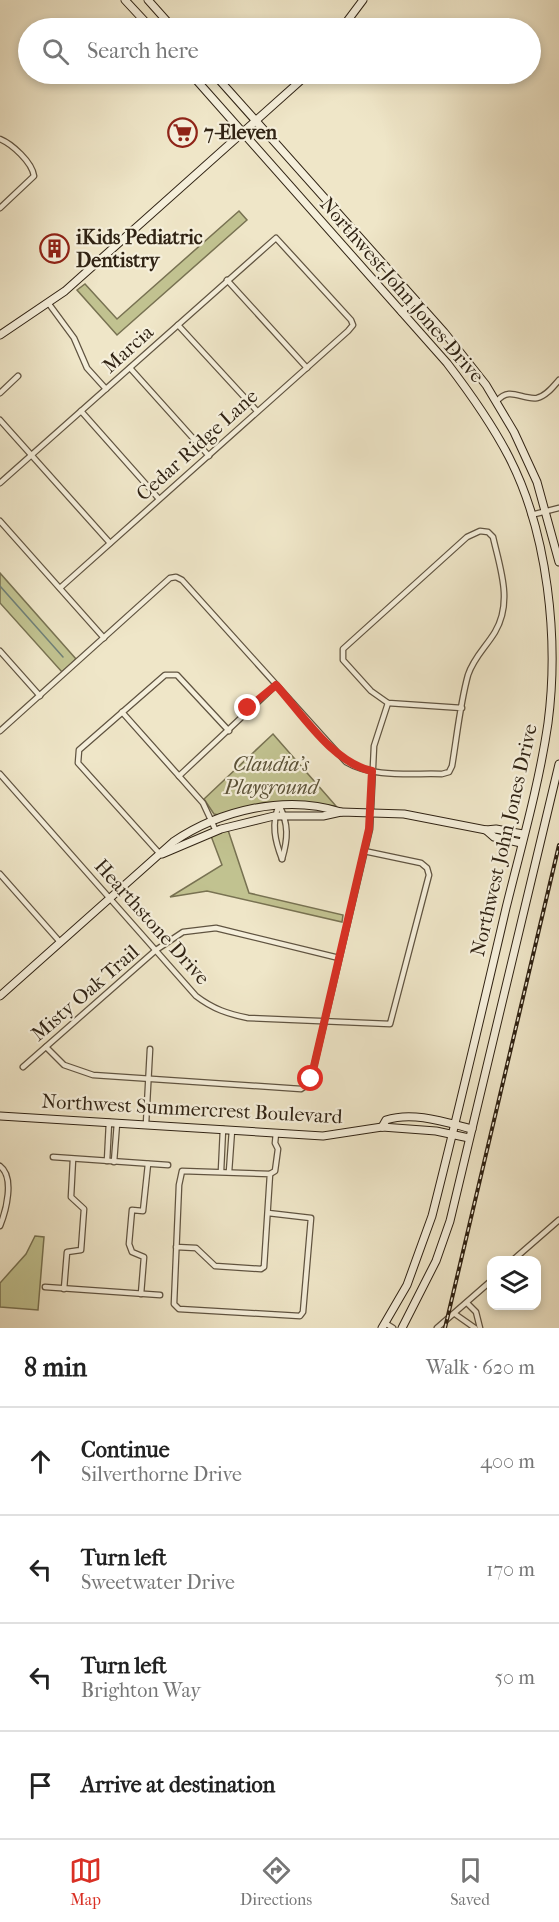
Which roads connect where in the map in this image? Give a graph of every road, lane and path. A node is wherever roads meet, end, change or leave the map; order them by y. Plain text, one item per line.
1 (125, 0) edge
2 (148, 0) edge
3 (363, 0) edge
4 (142, 18) edge
5 (164, 18) edge
6 (350, 18) edge
7 (200, 84) edge
8 (223, 84) edge
9 (297, 84) edge
10 (256, 120) junction
11 (243, 132) junction
12 (0, 139) edge
13 (0, 208) edge
14 (227, 280) junction
15 (415, 300) junction
16 (49, 304) junction
17 (402, 312) junction
18 (178, 325) junction
19 (353, 325) joint
20 (0, 335) edge
21 (130, 368) junction
22 (307, 368) junction
23 (18, 376) dead end
24 (559, 380) edge
25 (106, 389) junction
26 (0, 393) edge
27 (497, 401) junction
28 (81, 411) junction
29 (257, 411) junction
30 (0, 420) edge
31 (32, 455) junction
32 (208, 456) junction
33 (0, 483) edge
34 (159, 499) junction
35 (559, 508) edge
36 (546, 511) junction
37 (531, 515) junction
38 (0, 521) edge
39 (110, 543) junction
40 (559, 562) edge
41 (60, 588) junction
42 (104, 638) junction
43 (0, 651) edge
44 (276, 685) junction
45 (40, 696) junction
46 (388, 703) junction
47 (462, 708) junction
48 (122, 712) junction
49 (0, 731) edge
50 (229, 731) junction
51 (559, 764) edge
52 (372, 771) junction
53 (0, 774) edge
54 (179, 776) junction
55 (279, 805) junction
56 (341, 812) junction
57 (371, 813) junction
58 (274, 816) junction
59 (285, 816) junction
60 (212, 821) junction
61 (486, 830) junction
62 (216, 831) junction
63 (524, 834) junction
64 (521, 843) junction
65 (364, 851) junction
66 (160, 854) junction
67 (0, 874) edge
68 (110, 898) junction
69 (60, 942) junction
70 (156, 950) junction
71 (339, 958) junction
72 (0, 996) edge
73 (325, 1022) junction
74 (46, 1047) junction
75 (150, 1049) dead end
76 (23, 1067) dead end
77 (149, 1079) junction
78 (0, 1116) edge
79 (113, 1122) junction
80 (146, 1124) junction
81 (455, 1125) junction
82 (382, 1127) junction
83 (223, 1129) junction
84 (472, 1129) junction
85 (232, 1130) junction
86 (276, 1133) junction
87 (453, 1135) junction
88 (469, 1138) junction
89 (54, 1157) dead end
90 (73, 1159) junction
91 (106, 1161) junction
92 (114, 1161) junction
93 (148, 1164) junction
94 (168, 1165) dead end
95 (2, 1167) edge
96 (220, 1171) junction
97 (229, 1172) junction
98 (270, 1174) junction
99 (268, 1214) junction
100 (559, 1220) edge
101 (0, 1226) edge
102 (177, 1247) junction
103 (518, 1256) edge
104 (487, 1285) edge
105 (45, 1287) dead end
106 (64, 1289) junction
107 (141, 1294) junction
108 (160, 1295) dead end
109 (467, 1303) junction
110 (455, 1314) junction
111 (384, 1326) edge
112 (393, 1328) edge
113 (402, 1328) edge
114 (438, 1328) edge
115 (475, 1328) edge
116 (480, 1328) edge

1 - 4 main road
2 - 5 main road
3 - 6 main road
7 - 11 main road, Northwest John Jones Drive
8 - 10 main road, Northwest John Jones Drive
9 - 10 main road
10 - 11 main road
10 - 15 main road, Northwest John Jones Drive
11 - 16 main road
11 - 17 main road, Northwest John Jones Drive
12 - 13 street
14 - 18 street, Marcia
14 - 19 street, Marcia
14 - 22 street
15 - 17 main road
15 - 27 main road, Northwest John Jones Drive
16 - 20 main road
16 - 25 street
17 - 37 main road, Northwest John Jones Drive
18 - 21 street, Marcia
18 - 29 street
19 - 22 street, Cedar Ridge Lane
21 - 25 street, Marcia
21 - 32 street
22 - 29 street, Cedar Ridge Lane
23 - 26 street
24 - 27 street
25 - 28 street, Marcia
27 - 36 main road, Northwest John Jones Drive
28 - 31 street, Marcia
28 - 34 street
29 - 32 street, Cedar Ridge Lane
30 - 31 street
31 - 33 street, Marcia
31 - 39 street
32 - 34 street, Cedar Ridge Lane
34 - 39 street, Cedar Ridge Lane
35 - 36 street
36 - 37 street
36 - 40 main road, Northwest John Jones Drive
37 - 63 main road, Northwest John Jones Drive
38 - 41 street
39 - 41 street, Cedar Ridge Lane
41 - 42 street
42 - 44 street
42 - 45 street
43 - 45 street
44 - 50 street
44 - 52 street
45 - 49 street
46 - 47 street
46 - 47 street
46 - 52 street
47 - 52 street
48 - 50 street
48 - 54 street
48 - 66 street
50 - 54 street
51 - 84 main road, Northwest John Jones Drive
52 - 57 street
53 - 68 street, Hearthstone Drive
54 - 60 street
55 - 56 main road
55 - 58 street
55 - 59 street
55 - 60 main road
56 - 57 main road
56 - 59 main road
57 - 61 main road
57 - 65 street
58 - 59 main road
58 - 59 street
58 - 62 main road
60 - 62 street
60 - 66 main road
61 - 63 main road
61 - 64 main road
62 - 66 main road
63 - 64 main road, Northwest John Jones Drive
64 - 81 main road, Northwest John Jones Drive
65 - 71 street
65 - 73 street, Hearthstone Drive
66 - 68 main road
67 - 69 street
68 - 69 main road
68 - 70 street, Hearthstone Drive
69 - 72 main road
70 - 71 street, Misty Oak Trail
70 - 73 street, Hearthstone Drive
70 - 74 street, Misty Oak Trail
71 - 73 street
73 - 77 street
74 - 76 street, Misty Oak Trail
74 - 77 street
75 - 77 street
77 - 80 street
78 - 79 main road, Northwest Summercrest Boulevard
79 - 80 main road, Northwest Summercrest Boulevard
79 - 91 street
79 - 92 street
80 - 83 main road, Northwest Summercrest Boulevard
81 - 82 main road, Northwest Summercrest Boulevard
81 - 84 main road, Northwest Summercrest Boulevard
81 - 87 main road, Northwest John Jones Drive
82 - 86 main road, Northwest Summercrest Boulevard
82 - 87 main road, Northwest Summercrest Boulevard
83 - 85 main road, Northwest Summercrest Boulevard
83 - 96 street
84 - 88 main road, Northwest John Jones Drive
85 - 86 main road, Northwest Summercrest Boulevard
85 - 97 street
86 - 98 street
87 - 88 main road, Northwest Summercrest Boulevard
87 - 111 main road, Northwest John Jones Drive
88 - 113 main road, Northwest John Jones Drive
89 - 90 street
90 - 91 street
90 - 106 street
91 - 92 street
92 - 93 street
93 - 94 street
93 - 107 street
95 - 101 street
96 - 97 street
96 - 102 street
97 - 98 street
98 - 99 street
99 - 102 street
99 - 102 street
100 - 103 street
104 - 109 street
105 - 106 street
106 - 107 street
107 - 108 street
109 - 110 street
109 - 116 street
110 - 114 street
110 - 115 street
111 - 112 street

